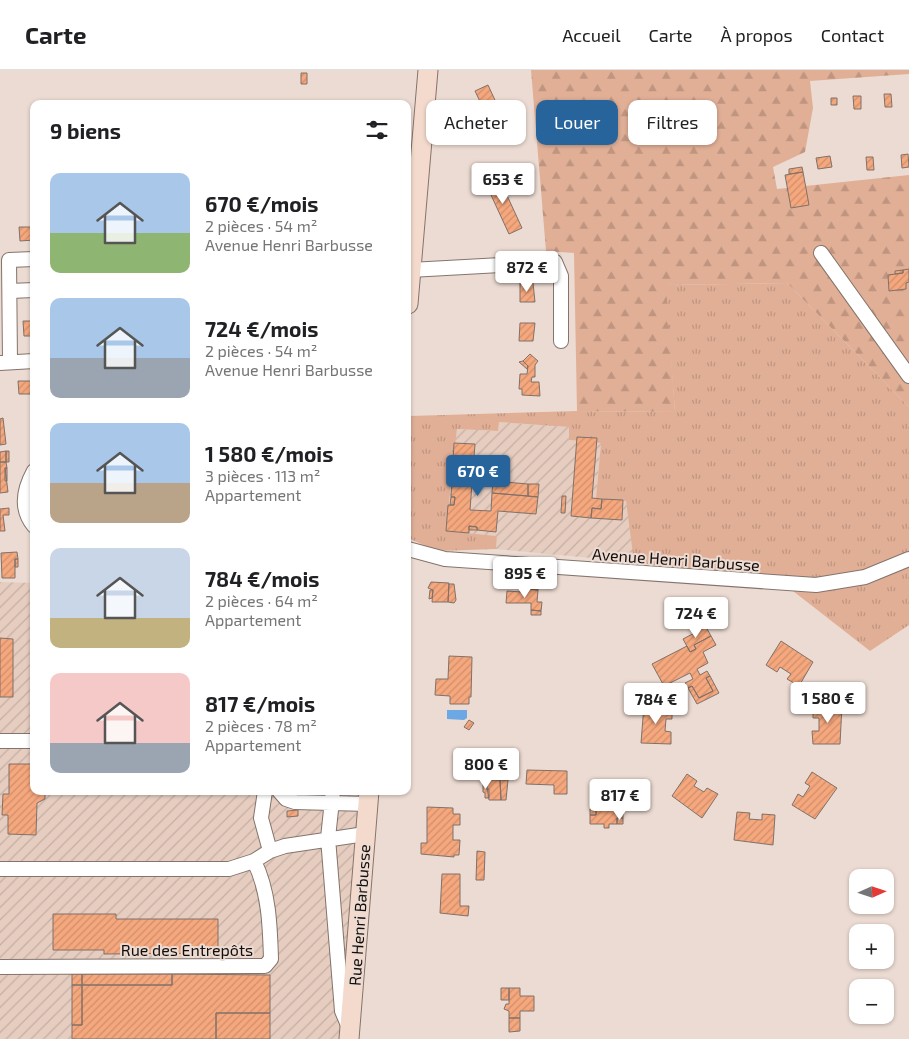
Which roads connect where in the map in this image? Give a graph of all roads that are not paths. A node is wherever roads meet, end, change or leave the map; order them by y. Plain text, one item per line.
1 (428, 70) edge
2 (821, 253) dead end
3 (30, 259) edge
4 (411, 259) edge
5 (411, 270) edge
6 (30, 290) edge
7 (10, 292) junction
8 (561, 341) dead end
9 (30, 361) edge
10 (5, 363) edge
11 (909, 376) edge
12 (30, 478) edge
13 (30, 521) edge
14 (411, 550) edge
15 (909, 558) edge
16 (0, 741) edge
17 (30, 741) edge
18 (264, 795) edge
19 (283, 795) edge
20 (331, 797) edge
21 (368, 798) edge
22 (365, 834) junction
23 (328, 838) junction
24 (270, 851) junction
25 (254, 861) junction
26 (0, 870) edge
27 (0, 967) edge
28 (350, 1033) edge

1 - 4 main road
2 - 11 street
3 - 7 street
5 - 8 street
6 - 7 street
7 - 10 street
9 - 10 street
12 - 13 street
14 - 15 street, Avenue Henri Barbusse
16 - 17 street
18 - 24 street
19 - 20 street
20 - 21 street
20 - 23 street
21 - 22 main road, Rue Henri Barbusse
22 - 23 street
22 - 28 main road, Rue Henri Barbusse
23 - 24 street
23 - 28 street
24 - 25 street
25 - 26 street
25 - 27 street, Rue des Entrepôts

